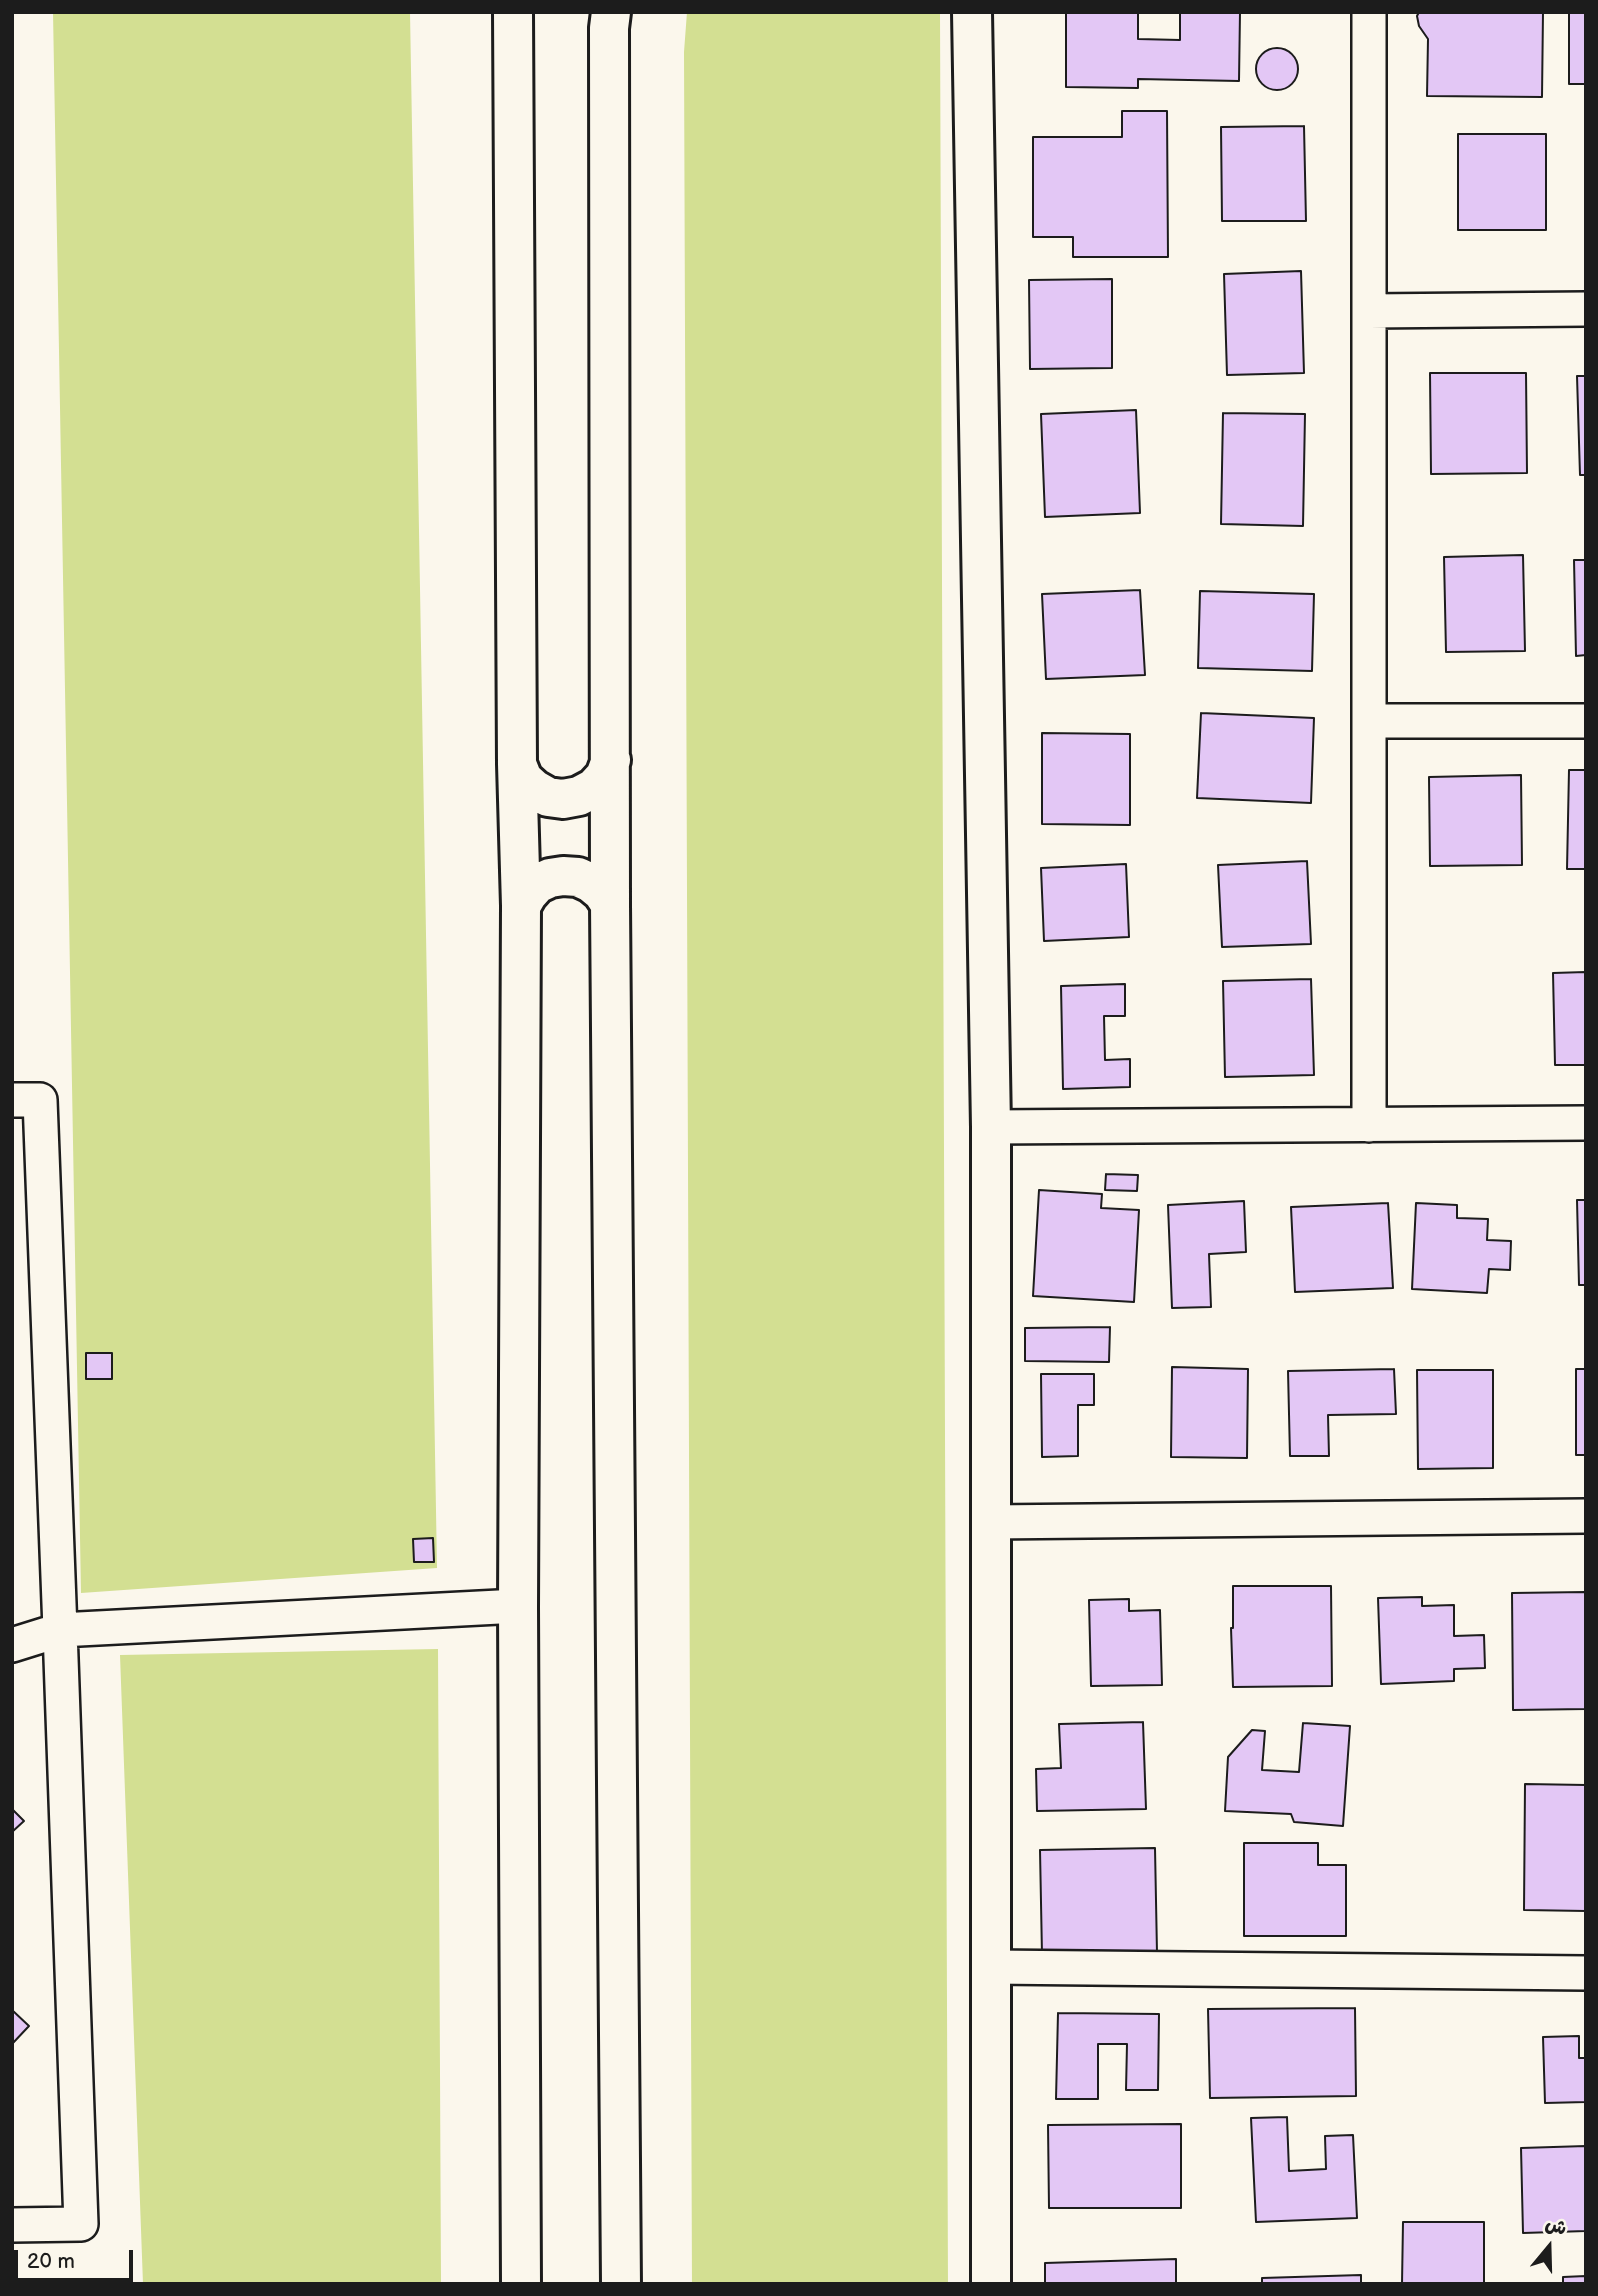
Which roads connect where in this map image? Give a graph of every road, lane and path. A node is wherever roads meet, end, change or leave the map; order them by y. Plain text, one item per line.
1 (513, 12) edge
2 (611, 12) edge
3 (972, 12) edge
4 (1369, 12) edge
5 (1586, 309) edge
6 (1369, 311) junction
7 (1370, 720) junction
8 (1586, 721) edge
9 (611, 761) junction
10 (517, 764) junction
11 (610, 904) junction
12 (521, 906) junction
13 (12, 1100) edge
14 (1586, 1123) edge
15 (1369, 1125) junction
16 (991, 1127) junction
17 (1586, 1516) edge
18 (990, 1522) junction
19 (518, 1606) junction
20 (60, 1630) junction
21 (12, 1645) edge
22 (990, 1967) junction
23 (1586, 1973) edge
24 (12, 2225) edge
25 (521, 2284) edge
26 (621, 2284) edge
27 (991, 2284) edge

1 - 10 main road
2 - 9 main road
3 - 16 main road
4 - 6 street
5 - 6 street
6 - 7 street
7 - 8 street
7 - 15 street
9 - 10 main road
9 - 11 main road
10 - 12 main road
11 - 12 main road
11 - 26 main road
12 - 19 main road
13 - 20 street
14 - 15 street
15 - 16 street
16 - 18 main road
17 - 18 street
18 - 22 main road
19 - 20 street
19 - 25 main road
20 - 21 street
20 - 24 street
22 - 23 street
22 - 27 main road

